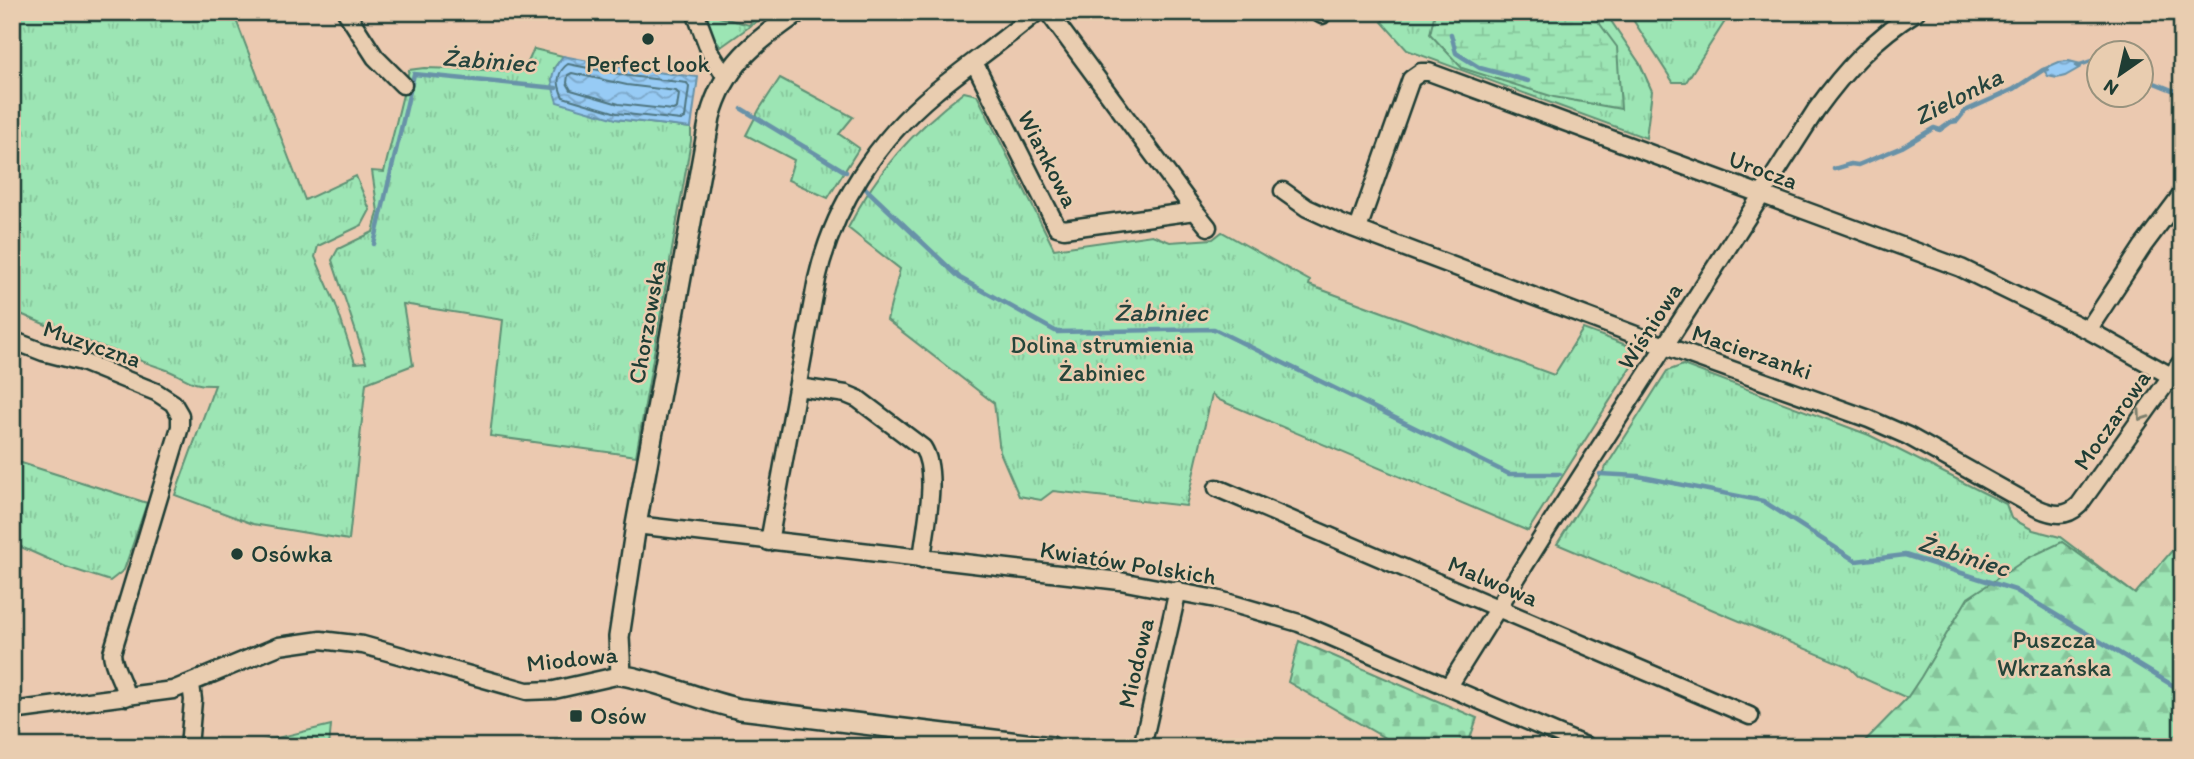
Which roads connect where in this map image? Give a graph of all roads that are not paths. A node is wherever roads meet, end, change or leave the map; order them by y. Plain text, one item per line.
1 (346, 12) edge
2 (695, 12) edge
3 (797, 12) edge
4 (1037, 12) edge
5 (1048, 12) edge
6 (1916, 12) edge
7 (974, 62) junction
8 (726, 77) junction
9 (403, 85) dead end
10 (1283, 191) dead end
11 (1761, 194) junction
12 (2182, 194) edge
13 (1195, 211) junction
14 (1208, 227) dead end
15 (1358, 229) junction
16 (2088, 330) junction
17 (12, 340) edge
18 (1665, 346) junction
19 (2181, 362) edge
20 (2171, 376) junction
21 (798, 387) junction
22 (1217, 488) dead end
23 (2079, 505) joint
24 (636, 525) junction
25 (769, 542) junction
26 (922, 559) junction
27 (1178, 590) junction
28 (1498, 607) junction
29 (621, 674) junction
30 (191, 684) junction
31 (1449, 687) junction
32 (126, 697) junction
33 (12, 711) edge
34 (1750, 716) dead end
35 (189, 747) edge
36 (1051, 747) edge
37 (1142, 747) edge
38 (1588, 747) edge

1 - 9 street
2 - 8 street
3 - 8 street, Chorzowska
4 - 7 street
5 - 13 street
6 - 11 street, Wiśniowa
7 - 13 street, Wiankowa
7 - 21 street
8 - 24 street, Chorzowska
10 - 15 street, Macierzanki
11 - 15 street, Urocza
11 - 16 street, Urocza
11 - 18 street, Wiśniowa
12 - 16 street
13 - 14 street
15 - 18 street, Macierzanki
16 - 20 street, Urocza
17 - 32 street, Muzyczna
18 - 23 street, Macierzanki
18 - 28 street, Wiśniowa
19 - 20 street, Moczarowa
20 -> 23 street, Moczarowa
21 - 25 street
21 - 26 street
22 - 28 street, Malwowa
24 - 25 street, Kwiatów Polskich
24 - 29 street, Chorzowska
25 - 26 street, Kwiatów Polskich
26 - 27 street, Kwiatów Polskich
27 - 31 street, Kwiatów Polskich
27 - 37 street, Miodowa
28 - 31 street, Wiśniowa
28 - 34 street, Malwowa
29 - 30 street, Miodowa
29 - 36 street, Miodowa
30 - 32 street, Miodowa
30 - 35 street
31 - 38 street, Kwiatów Polskich
32 - 33 street, Miodowa

